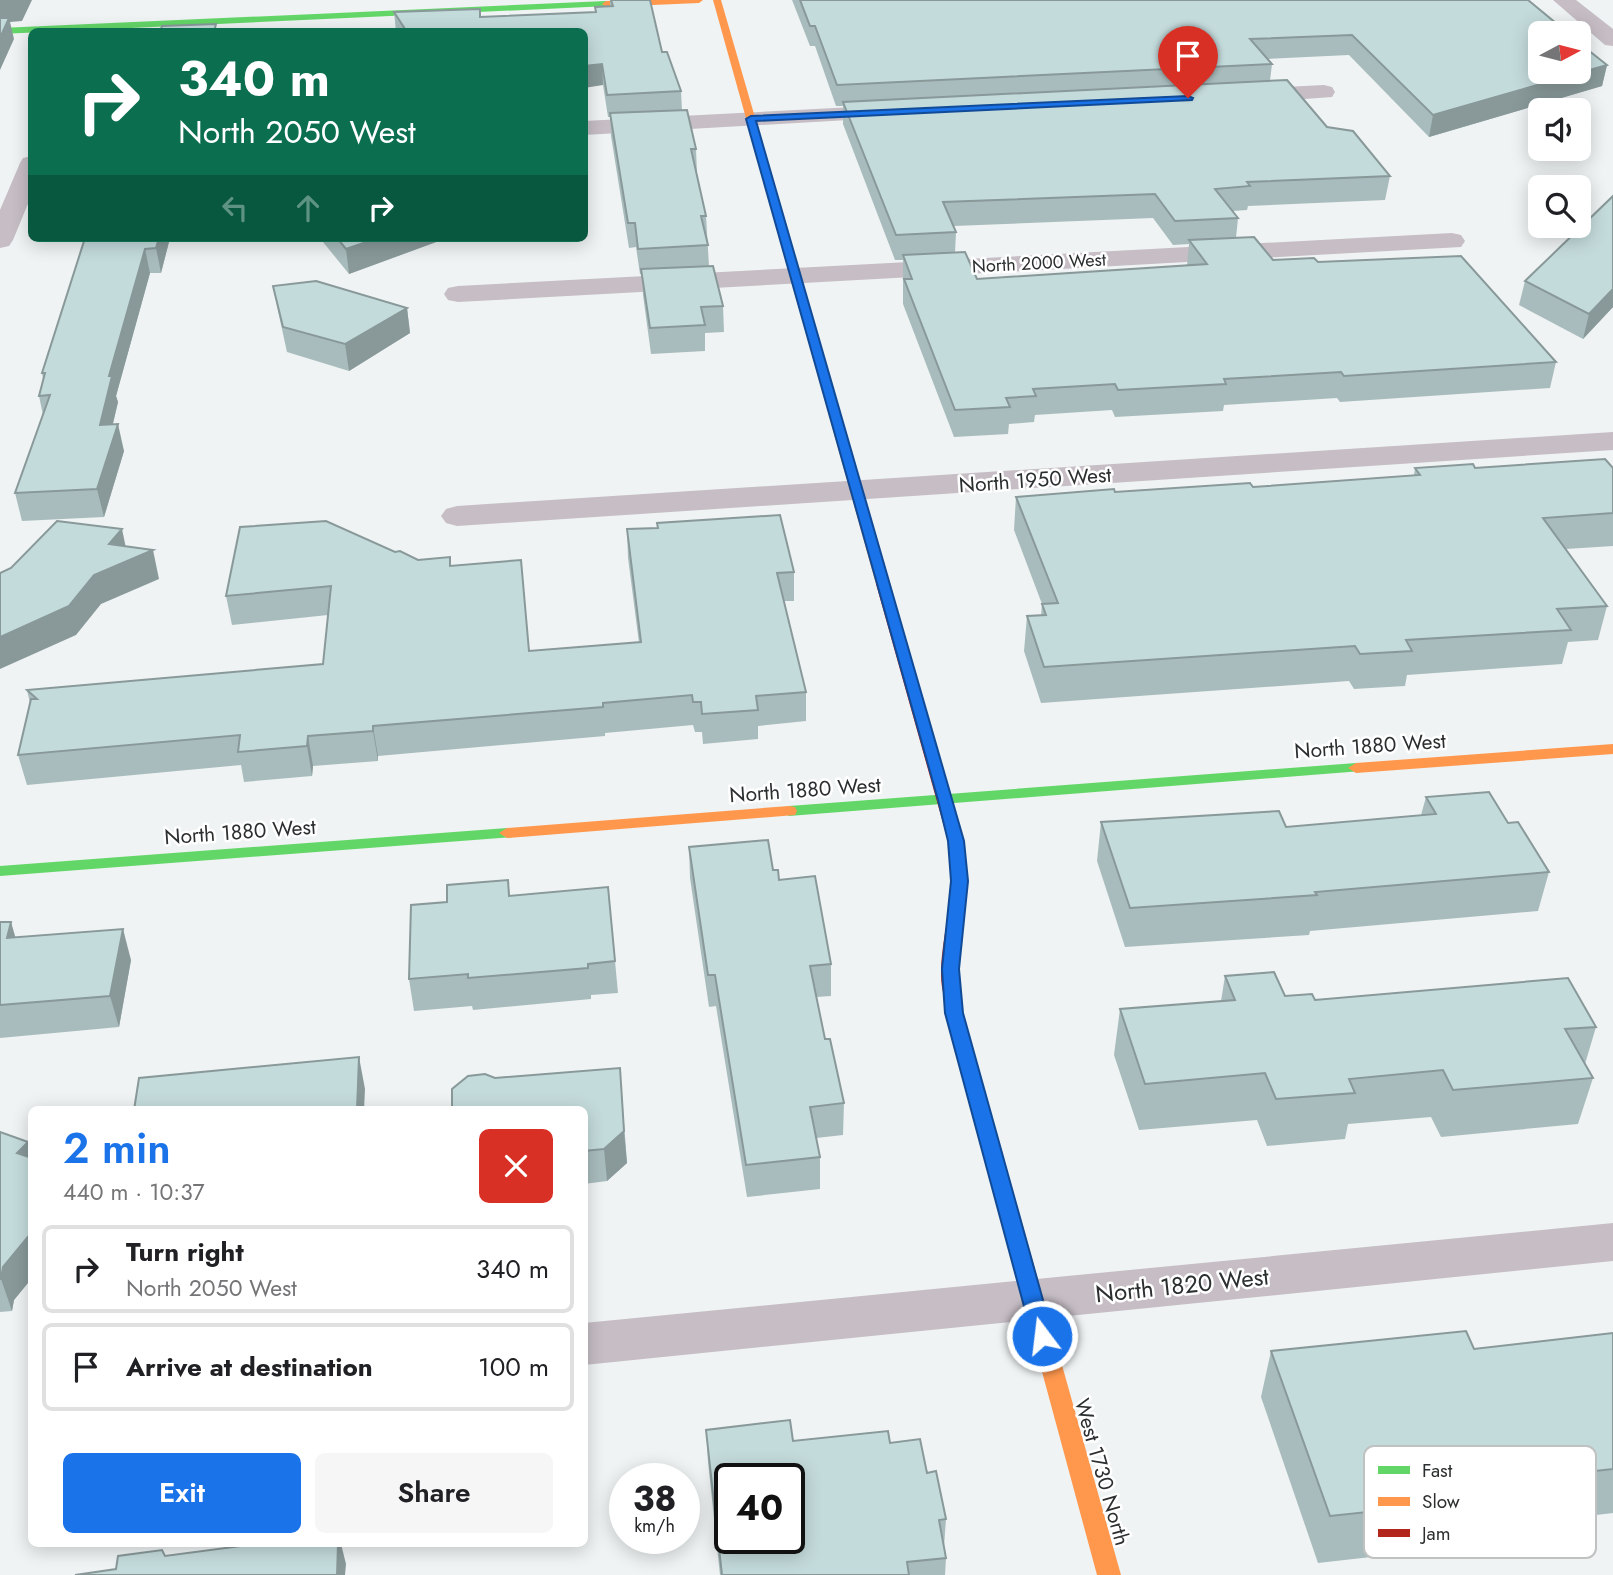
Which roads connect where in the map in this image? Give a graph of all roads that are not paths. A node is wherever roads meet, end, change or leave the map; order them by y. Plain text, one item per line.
1 (699, 0) edge
2 (717, 0) edge
3 (1563, 0) edge
4 (107, 28) edge
5 (28, 30) edge
6 (0, 31) edge
7 (1613, 40) edge
8 (1324, 92) dead end
9 (1226, 97) edge
10 (919, 111) edge
11 (751, 119) junction
12 (588, 128) edge
13 (28, 173) edge
14 (0, 240) edge
15 (1452, 240) dead end
16 (795, 276) junction
17 (458, 294) dead end
18 (1613, 441) edge
19 (856, 492) junction
20 (457, 516) dead end
21 (1613, 750) edge
22 (946, 800) junction
23 (0, 871) edge
24 (1613, 1242) edge
25 (1032, 1300) junction
26 (588, 1344) edge
27 (1109, 1575) edge

1 - 4 street
2 - 11 street, West 1730 North
3 - 7 street
5 - 6 street
8 - 9 street
10 - 11 street
11 - 12 street
11 - 16 street, West 1730 North
13 - 14 street
15 - 16 street, North 2000 West
16 - 17 street, North 2000 West
16 - 19 street, West 1730 North
18 - 19 street, North 1950 West
19 - 20 street, North 1950 West
19 - 22 street, West 1730 North
21 - 22 street, North 1880 West
22 - 23 street, North 1880 West
22 - 25 street, West 1730 North
24 - 25 street, North 1820 West
25 - 26 street, North 1820 West
25 - 27 street, West 1730 North

